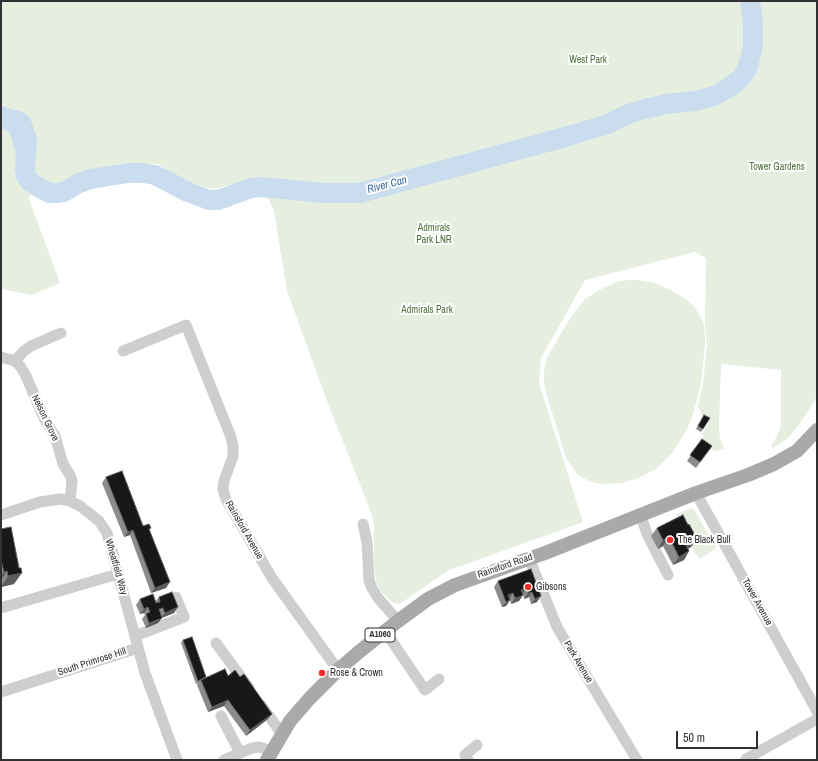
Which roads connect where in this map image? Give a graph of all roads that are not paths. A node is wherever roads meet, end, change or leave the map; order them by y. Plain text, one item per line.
1 (61, 333) dead end
2 (123, 351) dead end
3 (1, 357) edge
4 (15, 361) junction
5 (817, 430) edge
6 (696, 493) junction
7 (70, 501) junction
8 (1, 515) edge
9 (641, 516) junction
10 (363, 524) dead end
11 (529, 558) junction
12 (118, 574) junction
13 (668, 575) dead end
14 (176, 597) edge
15 (1, 608) edge
16 (398, 621) junction
17 (385, 631) junction
18 (136, 636) junction
19 (216, 643) dead end
20 (138, 648) junction
21 (338, 670) junction
22 (439, 679) dead end
23 (1, 692) edge
24 (817, 711) edge
25 (221, 716) dead end
26 (817, 719) edge
27 (282, 734) junction
28 (477, 745) dead end
29 (240, 753) junction
30 (270, 756) edge
31 (464, 758) edge
32 (746, 759) dead end
33 (177, 760) edge
34 (224, 760) edge
35 (637, 760) edge

1 - 4 street
2 - 21 street, Rainsford Avenue
3 - 4 street
4 - 7 street, Nelson Grove
5 - 6 main road, Rainsford Road / A1060
6 - 9 main road, Rainsford Road / A1060
6 - 24 street, Tower Avenue
7 - 8 street, Wheatfield Way
7 - 12 street, Wheatfield Way
9 - 11 main road, Rainsford Road / A1060
9 - 13 street
10 - 16 street
11 - 16 main road, Rainsford Road / A1060
11 - 35 street, Park Avenue
12 - 15 street
12 - 18 street, Wheatfield Way
14 - 18 street
16 - 17 main road, Rainsford Road / A1060
17 - 21 main road, Rainsford Road / A1060
17 - 22 street
18 - 20 street, Wheatfield Way
19 - 27 street
20 - 23 street, South Primrose Hill
20 - 33 street, South Primrose Hill
21 - 27 main road, Rainsford Road / A1060
25 - 29 street
26 - 32 street
27 - 30 main road, Rainsford Road / A1060
28 - 31 street
29 - 30 street
29 - 34 street

